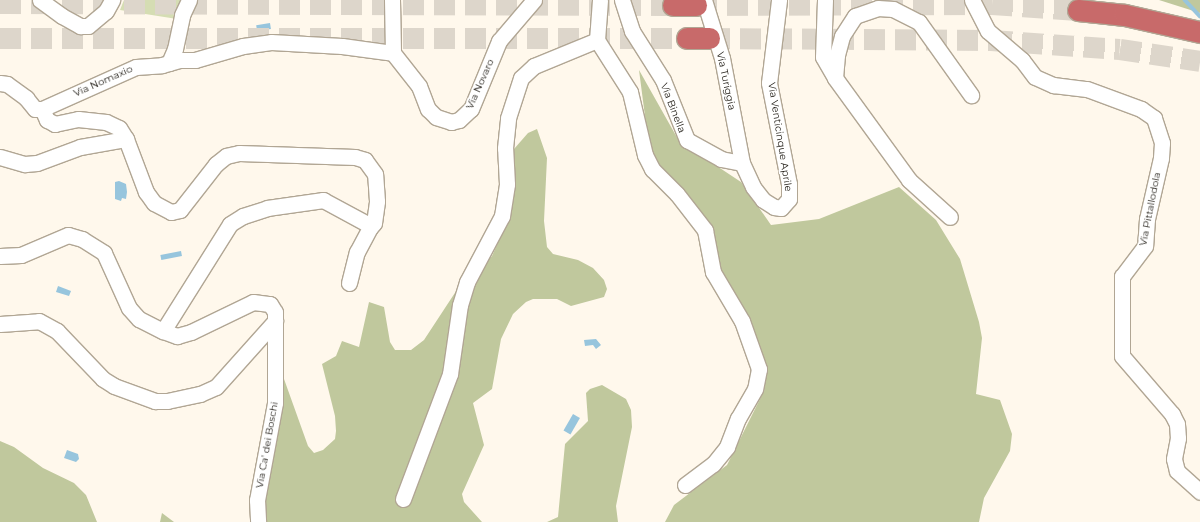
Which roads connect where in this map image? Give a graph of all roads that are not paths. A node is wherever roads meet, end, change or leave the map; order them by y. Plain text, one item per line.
1 (40, 0) edge
2 (112, 0) edge
3 (189, 0) edge
4 (392, 0) edge
5 (534, 0) edge
6 (600, 0) edge
7 (622, 0) edge
8 (825, 0) edge
9 (972, 0) edge
10 (700, 2) edge
11 (673, 5) tunnel mouth
12 (776, 5) edge
13 (1078, 10) tunnel mouth
14 (1200, 32) edge
15 (687, 38) tunnel mouth
16 (709, 38) tunnel mouth
17 (597, 40) junction
18 (393, 53) junction
19 (169, 63) junction
20 (835, 78) junction
21 (0, 83) edge
22 (971, 95) dead end
23 (42, 109) junction
24 (126, 139) junction
25 (0, 157) edge
26 (742, 163) junction
27 (950, 217) dead end
28 (370, 226) junction
29 (0, 256) edge
30 (349, 283) dead end
31 (276, 321) junction
32 (0, 324) edge
33 (163, 331) junction
34 (685, 484) dead end
35 (1200, 492) edge
36 (403, 499) dead end
37 (258, 522) edge

1 - 2 street
3 - 19 street
4 - 18 street
5 - 18 street, Via Novaro
6 - 17 street
7 - 26 street, Via Binella
8 - 20 street
9 - 35 street, Via Pittallodola
10 - 11 highway
10 - 26 street, Via Turiggia
12 - 26 street, Via Venticinque Aprile
13 - 14 highway
15 - 16 highway
17 - 34 street
17 - 36 street
18 - 19 street, Via Nomaxio
19 - 23 street, Via Nomaxio
20 - 22 street
20 - 27 street
21 - 23 street
23 - 24 street
24 - 25 street
24 - 28 street
28 - 30 street
28 - 33 street
29 - 33 street
31 - 32 street
31 - 33 street
31 - 37 street, Via Ca' dei Boschi

